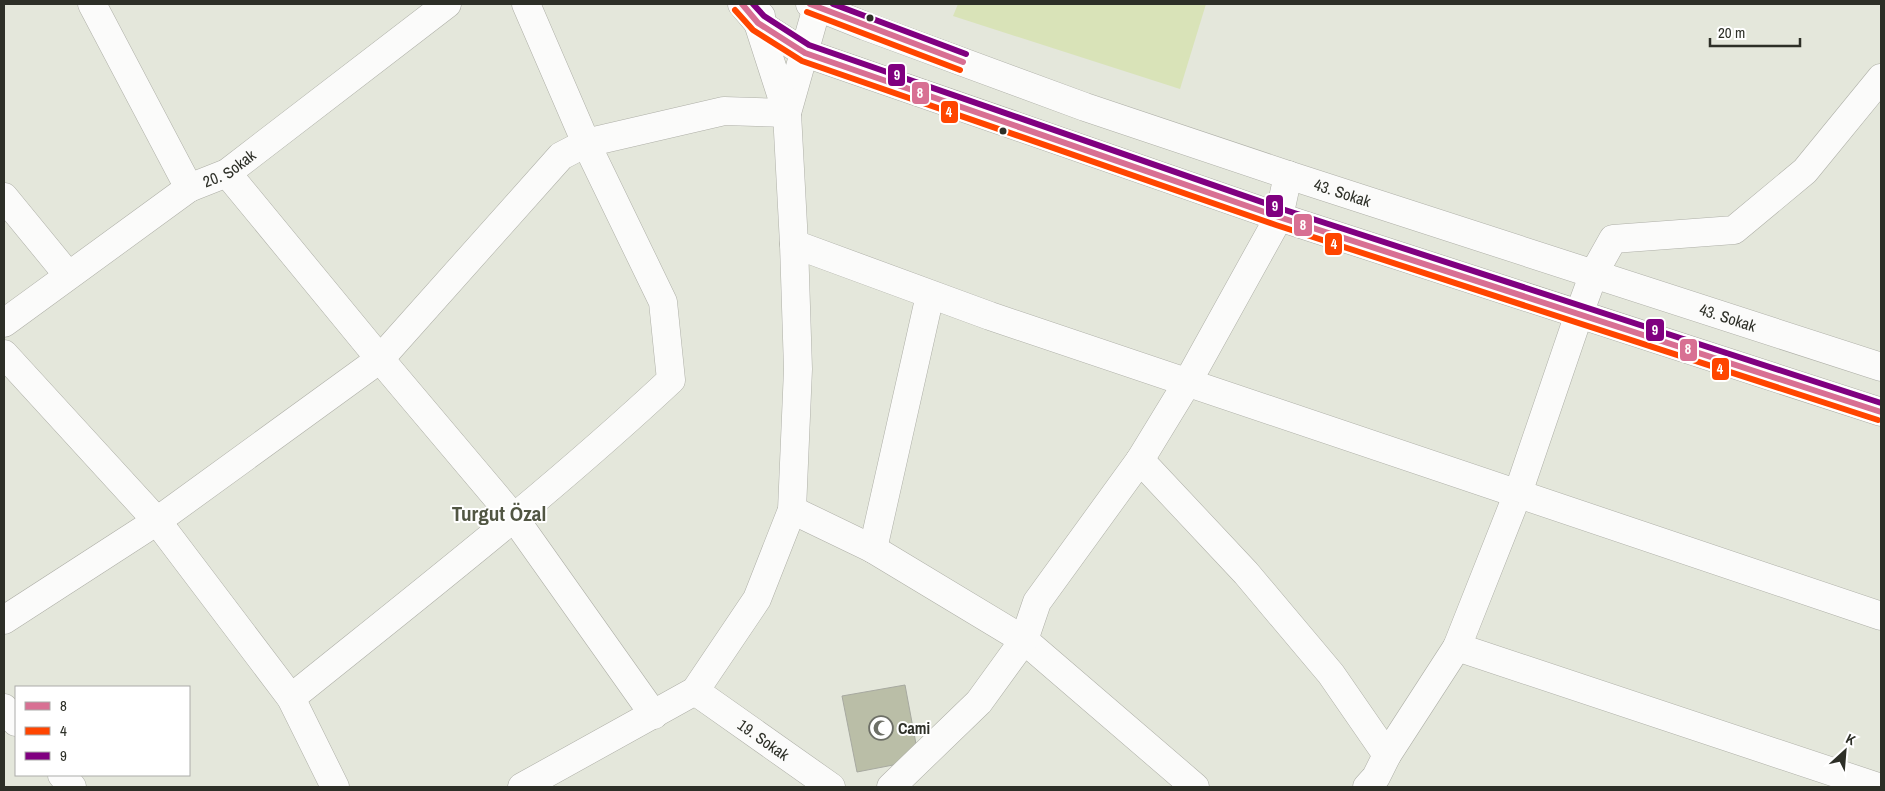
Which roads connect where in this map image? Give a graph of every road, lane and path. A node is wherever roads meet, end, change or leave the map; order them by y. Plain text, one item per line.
1 (92, 4) edge
2 (447, 4) edge
3 (526, 4) edge
4 (814, 6) edge
5 (755, 10) edge
6 (418, 14) edge
7 (805, 53) junction
8 (1881, 78) edge
9 (787, 113) junction
10 (586, 143) junction
11 (227, 173) junction
12 (1288, 176) junction
13 (189, 188) junction
14 (4, 197) edge
15 (1279, 217) junction
16 (794, 244) junction
17 (1594, 273) junction
18 (68, 275) junction
19 (930, 295) junction
20 (1579, 314) junction
21 (4, 323) edge
22 (4, 354) edge
23 (380, 359) junction
24 (1881, 366) edge
25 (1187, 384) junction
26 (1881, 412) edge
27 (1140, 460) junction
28 (1518, 493) junction
29 (792, 510) junction
30 (515, 518) junction
31 (157, 521) junction
32 (873, 550) junction
33 (1881, 616) edge
34 (4, 620) edge
35 (1024, 640) junction
36 (1457, 647) junction
37 (695, 691) junction
38 (291, 698) junction
39 (4, 708) edge
40 (654, 714) junction
41 (15, 721) edge
42 (63, 776) edge
43 (1381, 776) edge
44 (72, 787) edge
45 (335, 787) edge
46 (522, 787) edge
47 (831, 787) edge
48 (891, 787) edge
49 (1195, 787) edge
50 (1878, 787) edge

1 - 13 street
2 - 6 street, 20. Sokak
3 - 10 street
4 - 7 street
4 - 12 street, 43. Sokak
5 - 7 street
5 - 9 street
6 - 11 street, 20. Sokak
7 - 9 street
7 - 15 street
8 - 17 street
9 - 10 street
9 - 16 street
10 - 23 street
10 - 30 street
11 - 13 street, 20. Sokak
11 - 23 street
12 - 15 street
12 - 17 street, 43. Sokak
13 - 18 street, 20. Sokak
14 - 18 street
15 - 20 street
15 - 25 street
16 - 19 street
16 - 29 street
17 - 20 street
17 - 24 street, 43. Sokak
18 - 21 street, 20. Sokak
19 - 25 street
19 - 32 street
20 - 26 street
20 - 28 street
22 - 31 street
23 - 30 street
23 - 31 street
25 - 27 street
25 - 28 street
27 - 35 street
27 - 43 street
28 - 33 street
28 - 36 street
29 - 32 street
29 - 37 street
30 - 38 street
30 - 40 street
31 - 34 street
31 - 38 street
32 - 35 street
35 - 48 street
35 - 49 street
36 - 43 street
36 - 50 street
37 - 40 street
37 - 47 street, 19. Sokak
38 - 45 street
39 - 41 street
40 - 46 street
42 - 44 street

